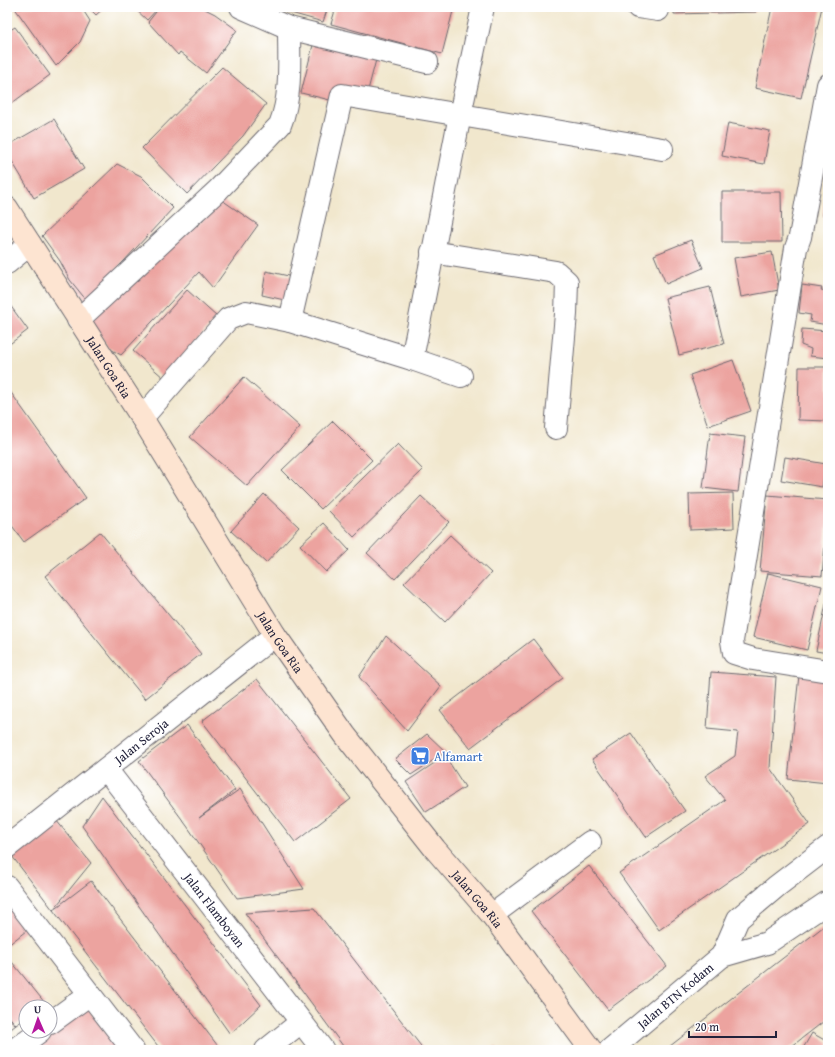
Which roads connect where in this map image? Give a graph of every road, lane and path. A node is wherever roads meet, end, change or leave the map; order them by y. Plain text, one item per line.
1 (241, 7) edge
2 (483, 7) edge
3 (289, 28) junction
4 (427, 62) dead end
5 (828, 86) edge
6 (460, 115) junction
7 (662, 150) dead end
8 (7, 208) edge
9 (30, 244) junction
10 (432, 252) junction
11 (7, 263) edge
12 (78, 320) junction
13 (290, 321) junction
14 (412, 358) junction
15 (461, 376) dead end
16 (142, 418) junction
17 (556, 428) dead end
18 (274, 634) junction
19 (828, 670) edge
20 (106, 769) junction
21 (590, 842) dead end
22 (7, 847) edge
23 (828, 848) edge
24 (7, 887) edge
25 (828, 902) edge
26 (492, 915) junction
27 (722, 956) junction
28 (90, 994) junction
29 (58, 1017) edge
30 (301, 1022) junction
31 (29, 1039) edge
32 (14, 1050) edge
33 (133, 1050) edge
34 (266, 1050) edge
35 (323, 1050) edge
36 (591, 1050) edge
37 (610, 1050) edge

1 - 3 street
2 - 6 street
3 - 4 street
3 - 12 street
5 - 19 street
6 - 7 street
6 - 10 street
6 - 13 street
8 - 9 main road, Jalan Goa Ria
9 - 11 street
9 - 12 main road, Jalan Goa Ria
10 - 14 street
10 - 17 street
12 - 16 main road, Jalan Goa Ria
13 - 14 street
13 - 16 street
14 - 15 street
16 - 18 main road, Jalan Goa Ria
18 - 20 street, Jalan Seroja
18 - 26 main road, Jalan Goa Ria
20 - 22 street, Jalan Seroja
20 - 30 street, Jalan Flamboyan
21 - 26 street
23 - 27 street
24 - 28 street
25 - 27 street
26 - 36 main road, Jalan Goa Ria
27 - 37 street, Jalan BTN Kodam
28 - 29 street
28 - 33 street
30 - 34 street
30 - 35 street, Jalan Flamboyan
31 - 32 street

